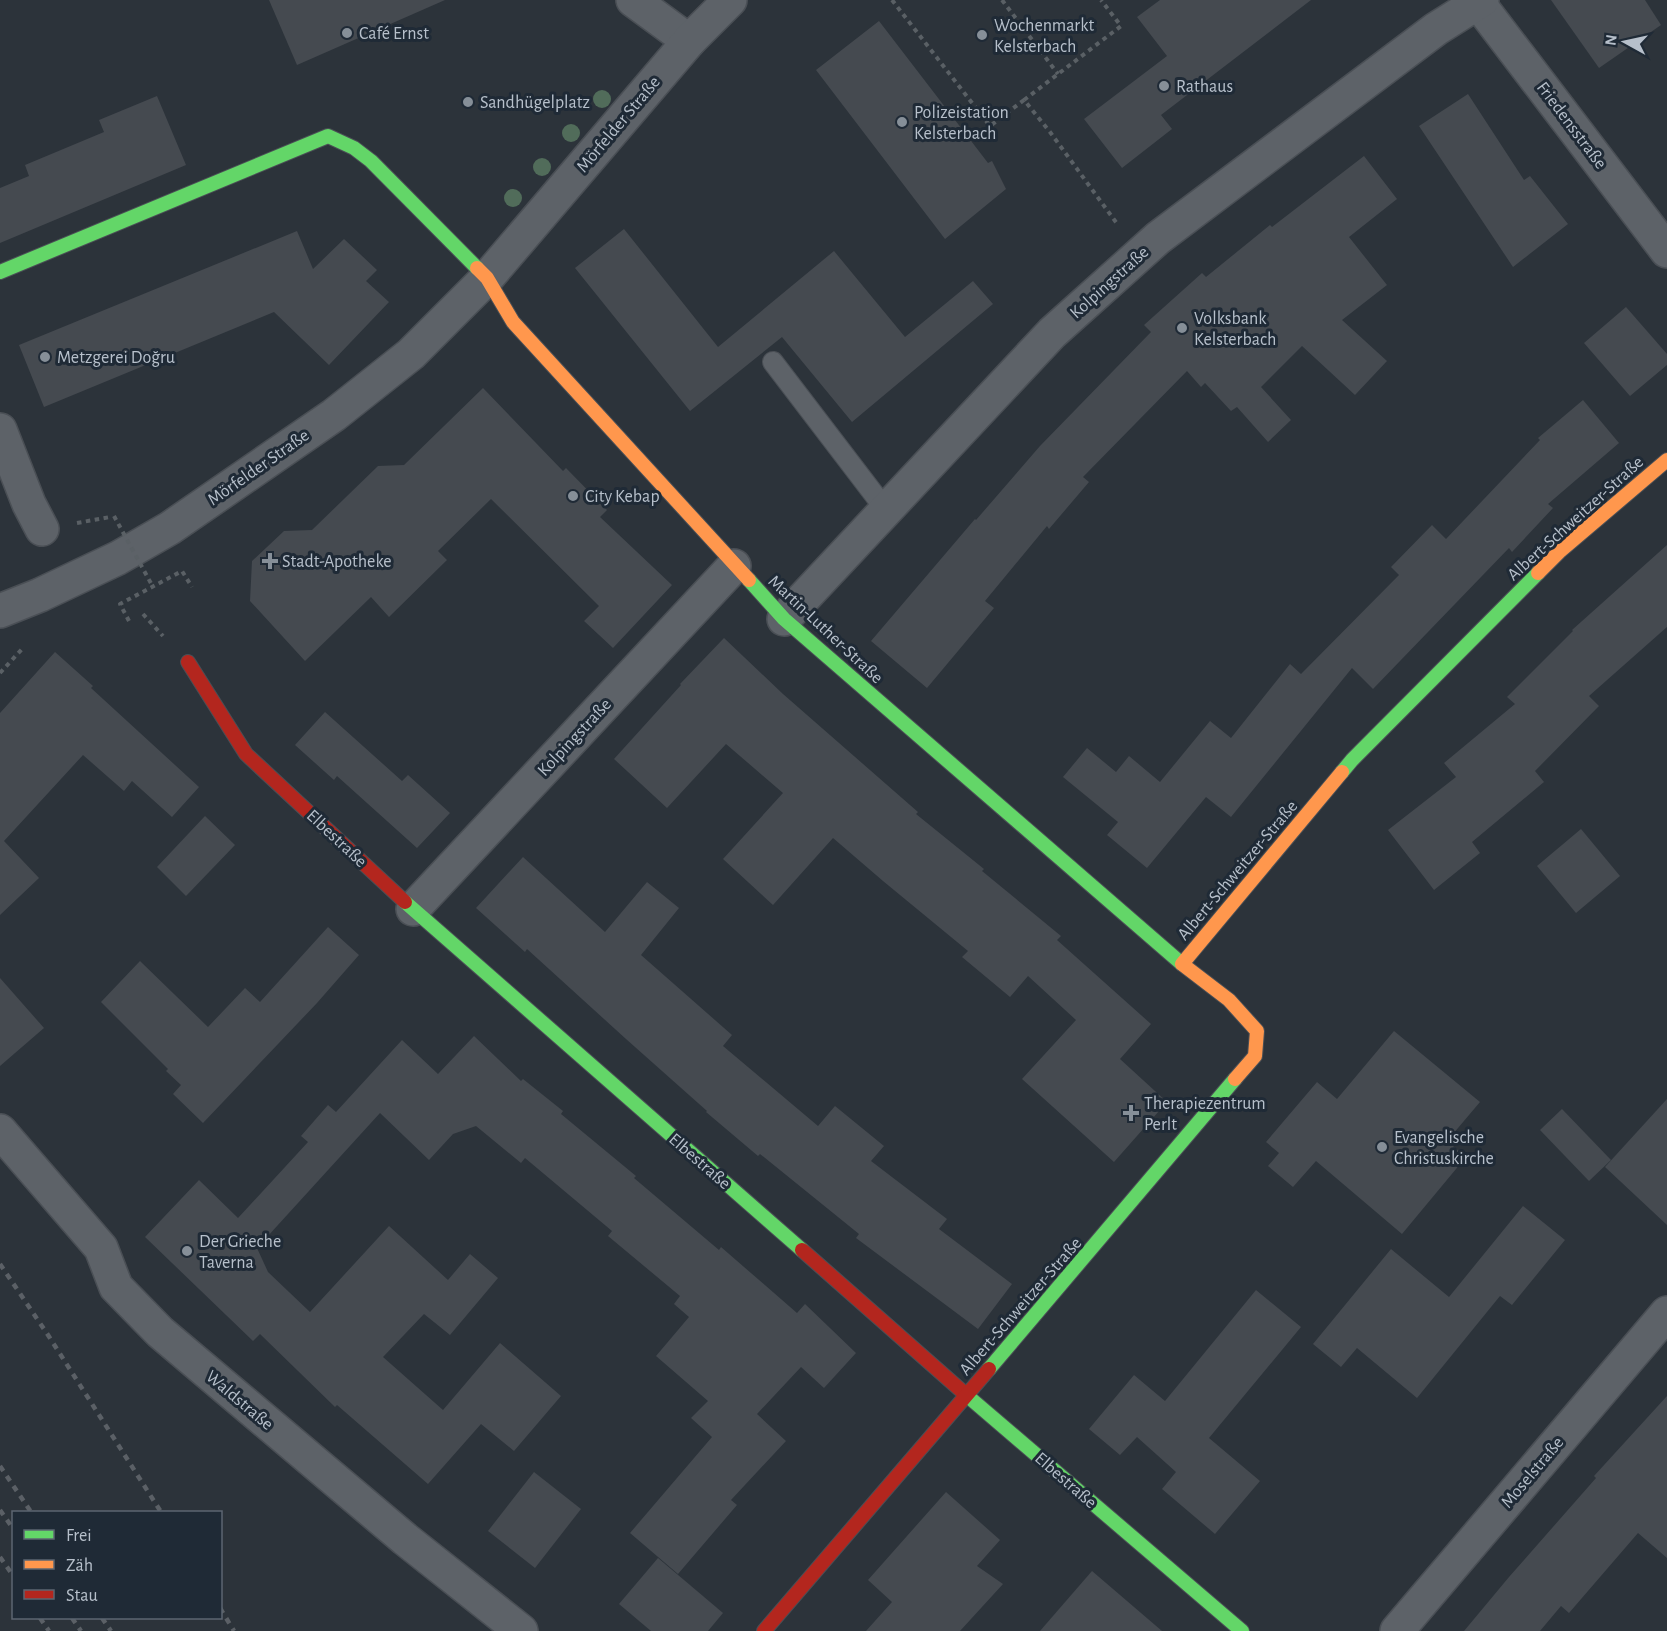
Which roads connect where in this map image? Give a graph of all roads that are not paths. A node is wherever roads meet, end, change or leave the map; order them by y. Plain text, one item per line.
1 (633, 0) edge
2 (730, 0) edge
3 (1479, 1) edge
4 (688, 41) junction
5 (1667, 251) edge
6 (0, 272) edge
7 (487, 278) junction
8 (773, 362) dead end
9 (0, 430) edge
10 (1667, 460) edge
11 (886, 510) junction
12 (42, 529) dead end
13 (734, 566) junction
14 (0, 611) edge
15 (784, 620) junction
16 (188, 662) dead end
17 (413, 909) junction
18 (1182, 964) junction
19 (0, 1131) edge
20 (1667, 1313) edge
21 (967, 1395) junction
22 (521, 1631) edge
23 (764, 1631) edge
24 (1242, 1631) edge
25 (1397, 1631) edge

1 - 4 street
2 - 4 street, Mörfelder Straße
3 - 5 street, Friedensstraße
3 - 11 street, Kolpingstraße
4 - 7 street, Mörfelder Straße
6 - 7 street
7 - 13 street, Martin-Luther-Straße
7 - 14 street, Mörfelder Straße
8 - 11 lane
9 - 12 street
10 - 18 street, Albert-Schweitzer-Straße
11 - 15 street, Kolpingstraße
13 - 15 street, Martin-Luther-Straße
13 - 17 street, Kolpingstraße
15 - 18 street, Martin-Luther-Straße
16 - 17 street, Elbestraße
17 - 21 street, Elbestraße
18 - 21 street, Albert-Schweitzer-Straße
19 - 22 street, Waldstraße
20 - 25 street, Moselstraße
21 - 23 street, Albert-Schweitzer-Straße
21 - 24 street, Elbestraße

